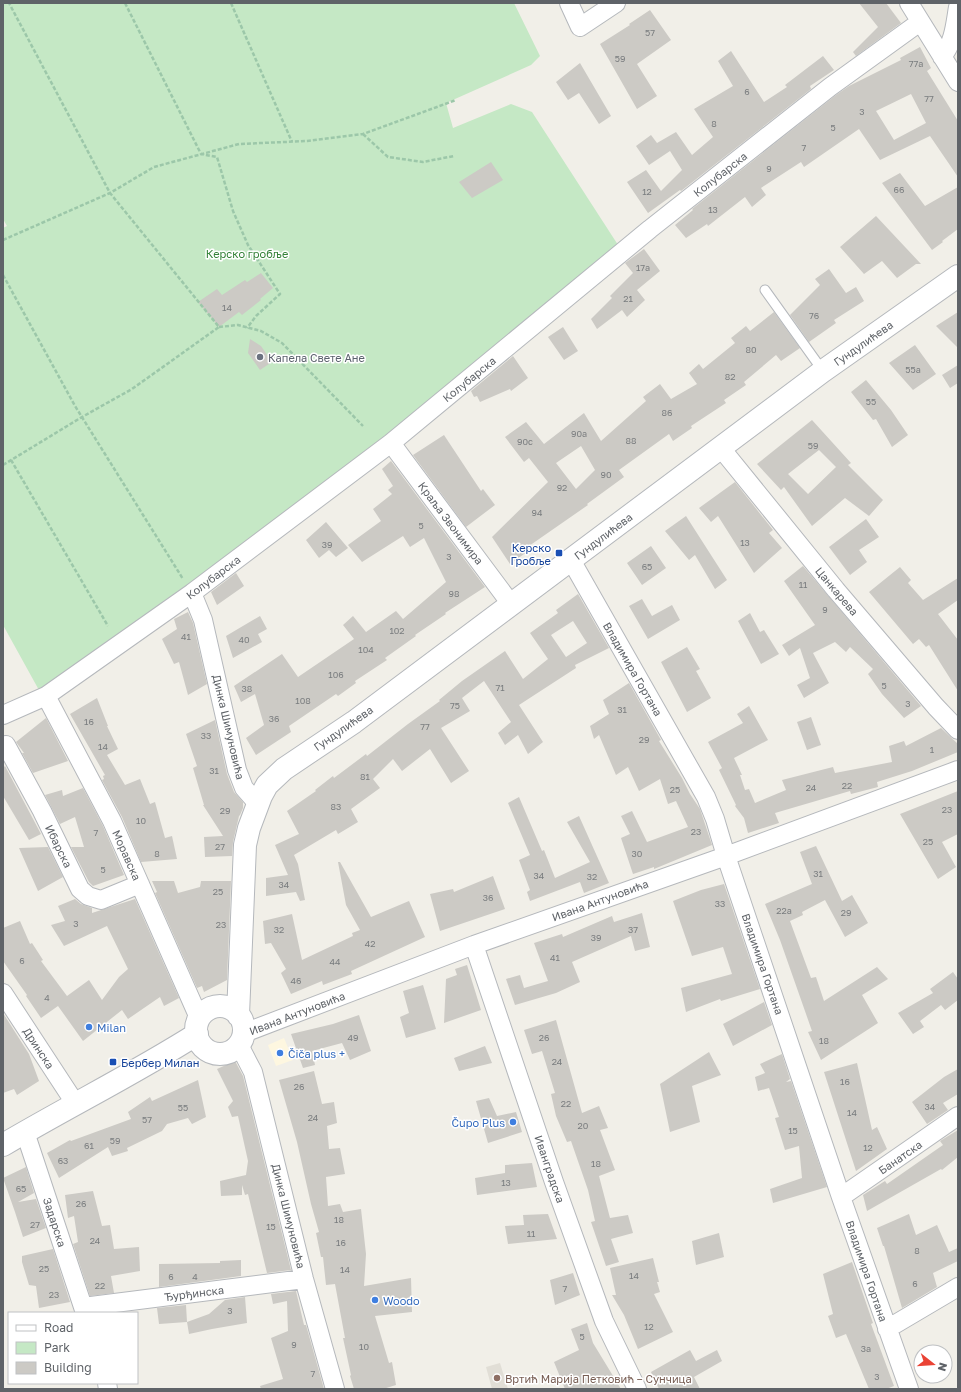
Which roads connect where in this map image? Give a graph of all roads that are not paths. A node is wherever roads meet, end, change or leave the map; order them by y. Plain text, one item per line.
1 (569, 3) edge
2 (616, 3) edge
3 (909, 3) edge
4 (958, 7) edge
5 (920, 22) junction
6 (942, 57) junction
7 (958, 82) edge
8 (956, 282) edge
9 (765, 290) dead end
10 (823, 371) junction
11 (391, 443) junction
12 (720, 447) junction
13 (571, 560) junction
14 (192, 593) junction
15 (511, 604) junction
16 (46, 696) junction
17 (3, 716) edge
18 (958, 730) edge
19 (6, 745) dead end
20 (958, 770) edge
21 (258, 804) junction
22 (726, 856) junction
23 (140, 884) junction
24 (474, 945) junction
25 (3, 993) edge
26 (236, 1025) junction
27 (200, 1034) junction
28 (75, 1103) junction
29 (958, 1116) edge
30 (25, 1132) junction
31 (3, 1145) edge
32 (842, 1197) junction
33 (304, 1279) junction
34 (958, 1287) edge
35 (84, 1310) edge
36 (887, 1329) junction
37 (335, 1389) edge
38 (637, 1389) edge
39 (909, 1389) edge

1 - 2 street
3 - 5 street
4 - 6 street
5 - 6 street
5 - 11 street, Колубарска
6 - 7 street
8 - 10 street, Гундулићева
9 - 10 lane
10 - 12 street, Гундулићева
11 - 14 street, Колубарска
11 - 15 street, Краља Звонимира
12 - 13 street, Гундулићева
12 - 18 street, Цанкарева
13 - 15 street, Гундулићева
13 - 22 street, Владимира Гортана
14 - 16 street, Колубарска
14 - 21 street, Динка Шимуновића
15 - 21 street, Гундулићева
16 - 17 street, Колубарска
16 - 23 street, Моравска
19 - 23 street, Ибарска
20 - 22 street, Ивана Антуновића
21 - 26 street
22 - 24 street, Ивана Антуновића
22 - 32 street, Владимира Гортана
23 - 27 street, Моравска
24 - 26 street, Ивана Антуновића
24 - 38 street, Иванградска
25 - 28 street, Дринска
26 - 27 street
26 - 27 street
26 - 33 street, Динка Шимуновића
27 - 28 street
28 - 30 street
29 - 32 street, Банатска
30 - 31 street
30 - 35 street, Задарска
32 - 36 street, Владимира Гортана
33 - 35 street, Ђурђинска
33 - 37 street, Динка Шимуновића
34 - 36 street
36 - 39 street, Владимира Гортана

